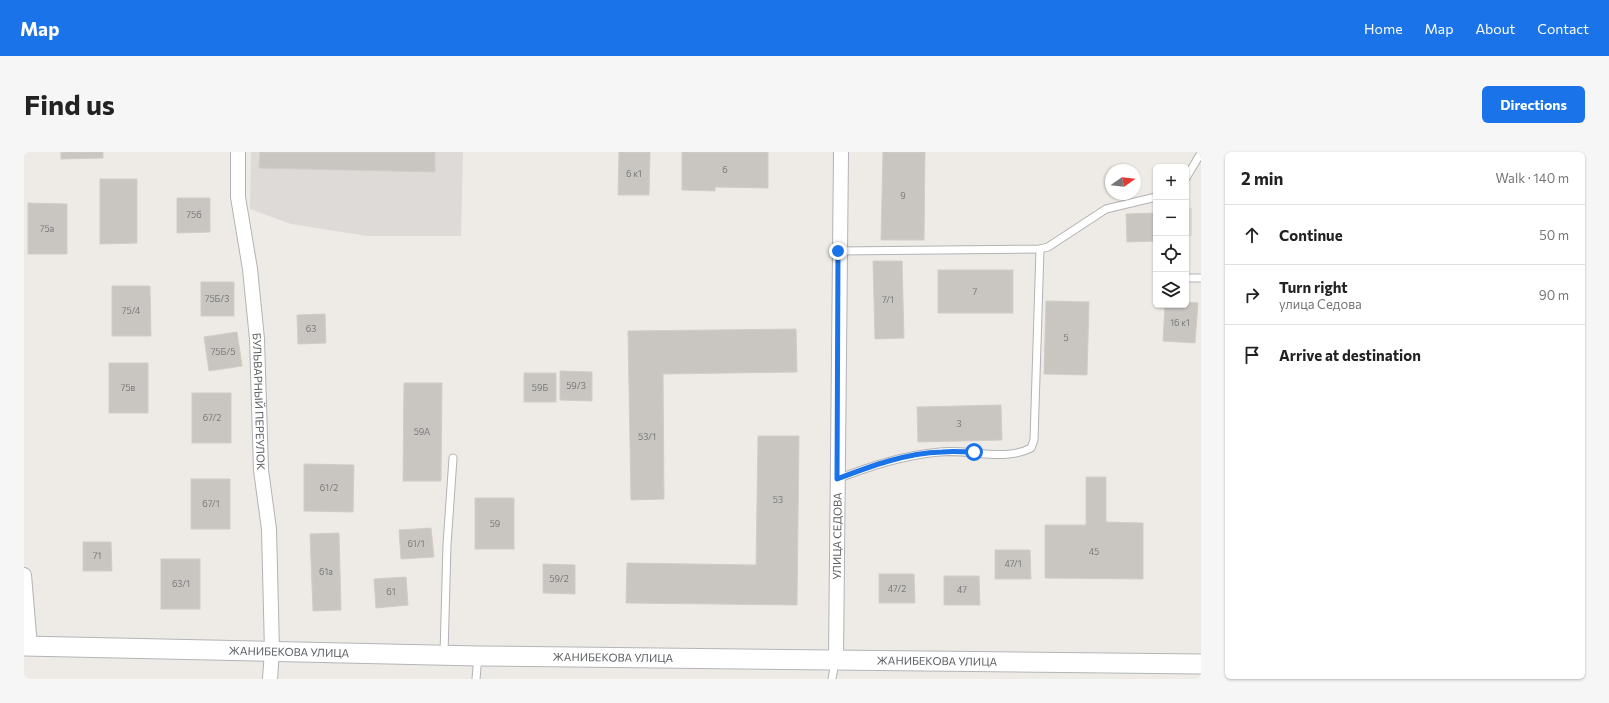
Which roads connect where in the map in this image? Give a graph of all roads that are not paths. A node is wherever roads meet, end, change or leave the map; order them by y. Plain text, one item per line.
1 (238, 152) edge
2 (840, 152) edge
3 (1201, 152) edge
4 (1189, 173) edge
5 (1153, 198) edge
6 (1040, 249) junction
7 (838, 251) junction
8 (1189, 278) edge
9 (1201, 278) edge
10 (454, 458) dead end
11 (837, 479) junction
12 (24, 575) edge
13 (27, 646) edge
14 (272, 651) junction
15 (444, 654) junction
16 (478, 656) junction
17 (836, 659) junction
18 (1201, 664) edge
19 (270, 679) edge
20 (476, 679) edge
21 (832, 679) edge

1 - 14 street, БУЛЬВАРНЫЙ ПЕРЕУЛОК
2 - 7 street, УЛИЦА СЕДОВА
3 - 4 lane
5 - 6 lane
6 - 7 lane
6 - 11 lane
7 - 11 street, УЛИЦА СЕДОВА
8 - 9 lane
10 - 15 lane
11 - 17 street, УЛИЦА СЕДОВА
12 - 13 street
13 - 14 street, ЖАНИБЕКОВА УЛИЦА
14 - 15 street, ЖАНИБЕКОВА УЛИЦА
14 - 19 street, БУЛЬВАРНЫЙ ПЕРЕУЛОК
15 - 16 street, ЖАНИБЕКОВА УЛИЦА
16 - 17 street, ЖАНИБЕКОВА УЛИЦА
16 - 20 lane
17 - 18 street, ЖАНИБЕКОВА УЛИЦА
17 - 21 lane, УЛИЦА СЕДОВА

